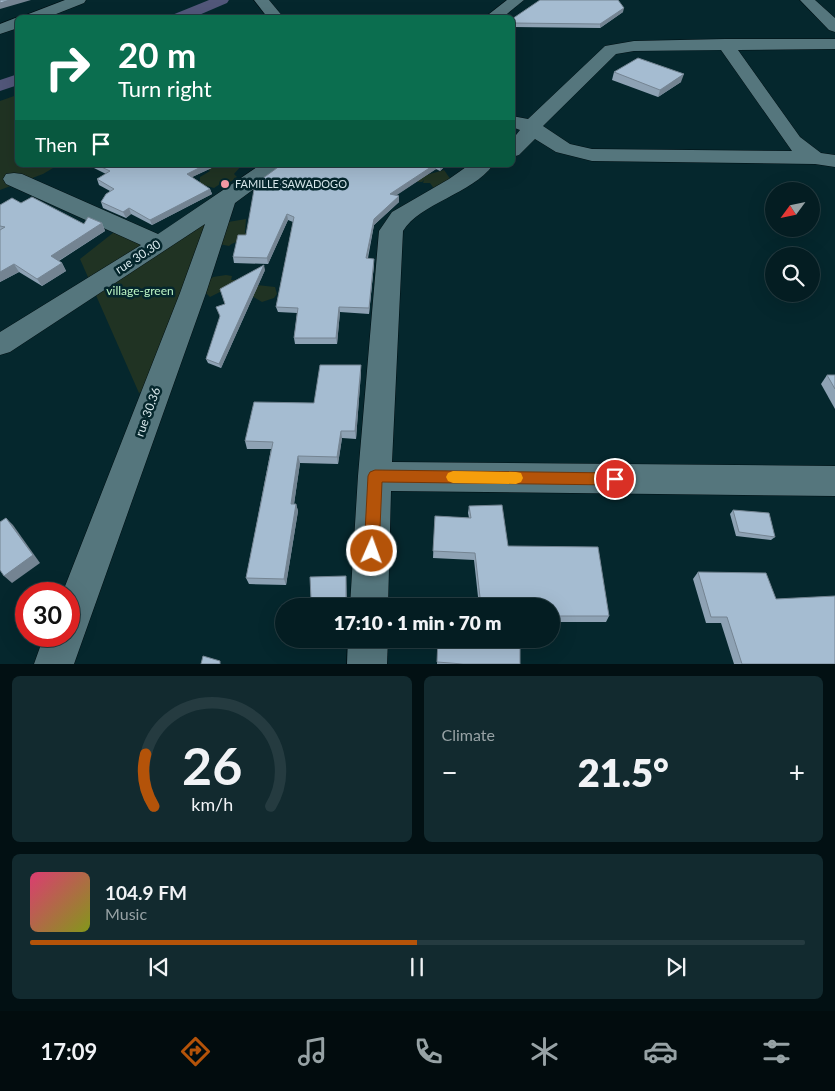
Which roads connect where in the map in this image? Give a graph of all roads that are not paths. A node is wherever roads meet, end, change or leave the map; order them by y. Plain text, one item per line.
1 (79, 0) edge
2 (262, 0) edge
3 (517, 0) edge
4 (807, 0) edge
5 (39, 15) edge
6 (274, 15) edge
7 (495, 15) edge
8 (15, 23) edge
9 (835, 26) edge
10 (0, 29) edge
11 (725, 44) junction
12 (835, 44) edge
13 (522, 124) edge
14 (515, 148) edge
15 (825, 160) edge
16 (271, 167) edge
17 (479, 167) edge
18 (14, 179) dead end
19 (225, 198) junction
20 (160, 244) junction
21 (0, 345) edge
22 (375, 476) junction
23 (835, 481) edge
24 (80, 595) edge
25 (370, 598) edge
26 (60, 647) edge
27 (368, 648) edge
28 (54, 664) edge
29 (367, 664) edge

1 - 5 street
2 - 6 street
3 - 7 street
4 - 9 street
8 - 10 street
11 - 12 street
11 - 13 street
11 - 15 street
13 - 14 street
13 - 15 street
16 - 19 street, rue 30.30
17 - 22 street
18 - 20 street
19 - 20 street, rue 30.30
19 - 24 street, rue 30.36
20 - 21 street, rue 30.30
22 - 23 street
22 - 25 street
26 - 28 street
27 - 29 street

